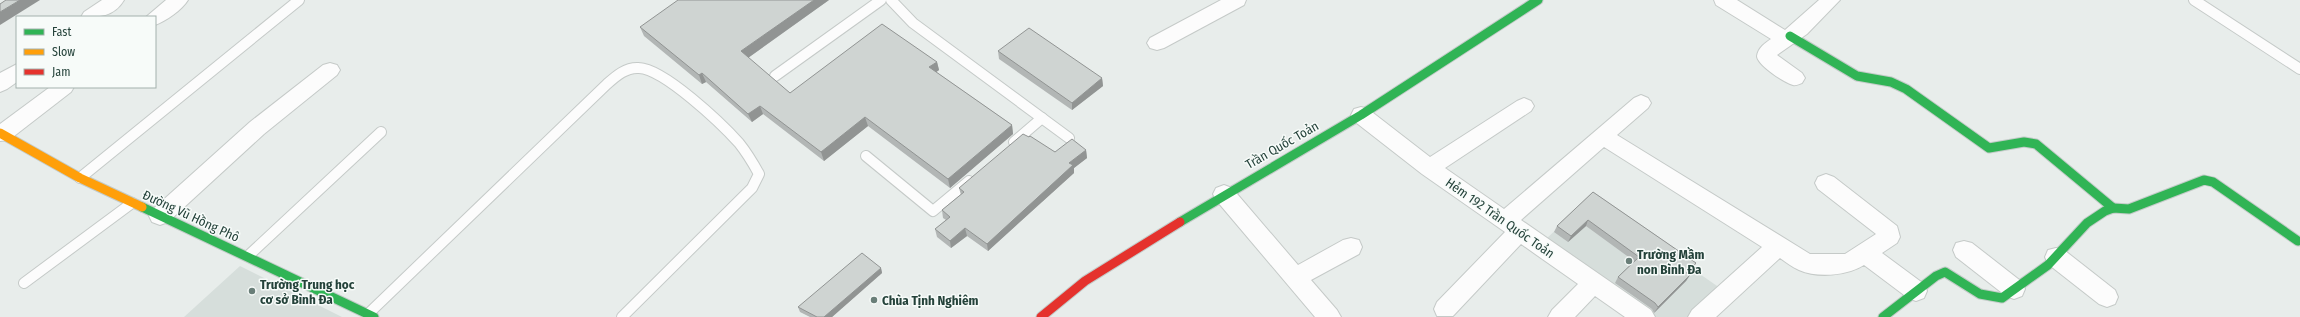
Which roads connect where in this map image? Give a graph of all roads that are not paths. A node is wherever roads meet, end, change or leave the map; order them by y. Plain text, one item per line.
1 (115, 0) edge
2 (179, 0) edge
3 (299, 0) edge
4 (881, 0) edge
5 (891, 0) edge
6 (1237, 0) edge
7 (1538, 0) edge
8 (1723, 0) edge
9 (1831, 0) edge
10 (2194, 0) edge
11 (92, 16) edge
12 (156, 17) edge
13 (1787, 37) junction
14 (1157, 43) dead end
15 (2300, 69) edge
16 (330, 70) dead end
17 (16, 73) edge
18 (775, 76) dead end
19 (1796, 78) dead end
20 (0, 84) edge
21 (63, 88) edge
22 (1641, 103) dead end
23 (1524, 106) dead end
24 (1361, 115) junction
25 (1042, 118) junction
26 (381, 132) dead end
27 (1, 134) edge
28 (1602, 136) junction
29 (1069, 138) dead end
30 (1006, 149) edge
31 (866, 156) dead end
32 (1429, 168) junction
33 (975, 175) edge
34 (80, 178) junction
35 (1826, 182) dead end
36 (1224, 194) junction
37 (132, 203) junction
38 (2113, 208) junction
39 (160, 216) junction
40 (1512, 227) junction
41 (2298, 241) dead end
42 (1778, 246) junction
43 (1352, 247) dead end
44 (1964, 250) dead end
45 (1864, 253) junction
46 (248, 256) junction
47 (2056, 257) junction
48 (1297, 277) junction
49 (24, 283) dead end
50 (1593, 283) junction
51 (2014, 289) junction
52 (1916, 291) junction
53 (2107, 297) dead end
54 (1445, 309) dead end
55 (371, 315) edge
56 (622, 317) edge
57 (1041, 317) edge
58 (1329, 317) edge
59 (1560, 317) edge
60 (1643, 317) edge
61 (1700, 317) edge
62 (1883, 317) edge

1 - 11 street
2 - 12 street
3 - 34 lane
4 - 18 lane
5 - 25 lane
6 - 14 street
7 - 24 street, Trần Quốc Toản
8 - 13 street
9 - 13 street
10 - 15 lane
13 - 19 street
13 - 38 street
16 - 39 street
17 - 20 street
21 - 27 street
22 - 28 street
23 - 32 street
24 - 32 street, Hẻm 192 Trần Quốc Toản
24 - 36 street, Trần Quốc Toản
25 - 29 lane
25 - 30 lane
26 - 46 lane
27 - 34 street, Đường Vũ Hồng Phô
28 - 40 street
28 - 42 street
31 - 33 lane
32 - 40 street, Hẻm 192 Trần Quốc Toản
34 - 37 street, Đường Vũ Hồng Phô
35 - 45 street
36 - 48 street
36 - 57 street, Trần Quốc Toản
37 - 39 street, Đường Vũ Hồng Phô
37 - 49 lane
38 - 41 street
38 - 47 street
39 - 46 street, Đường Vũ Hồng Phô
40 - 50 street, Hẻm 192 Trần Quốc Toản
40 - 54 street
42 - 45 street
42 - 61 street
43 - 48 street
44 - 51 street
45 - 52 street
46 - 55 street, Đường Vũ Hồng Phô
47 - 51 street
47 - 53 street
48 - 58 street
50 - 59 street
50 - 60 street, Hẻm 192 Trần Quốc Toản
51 - 52 street
52 - 62 street
55 - 56 lane

